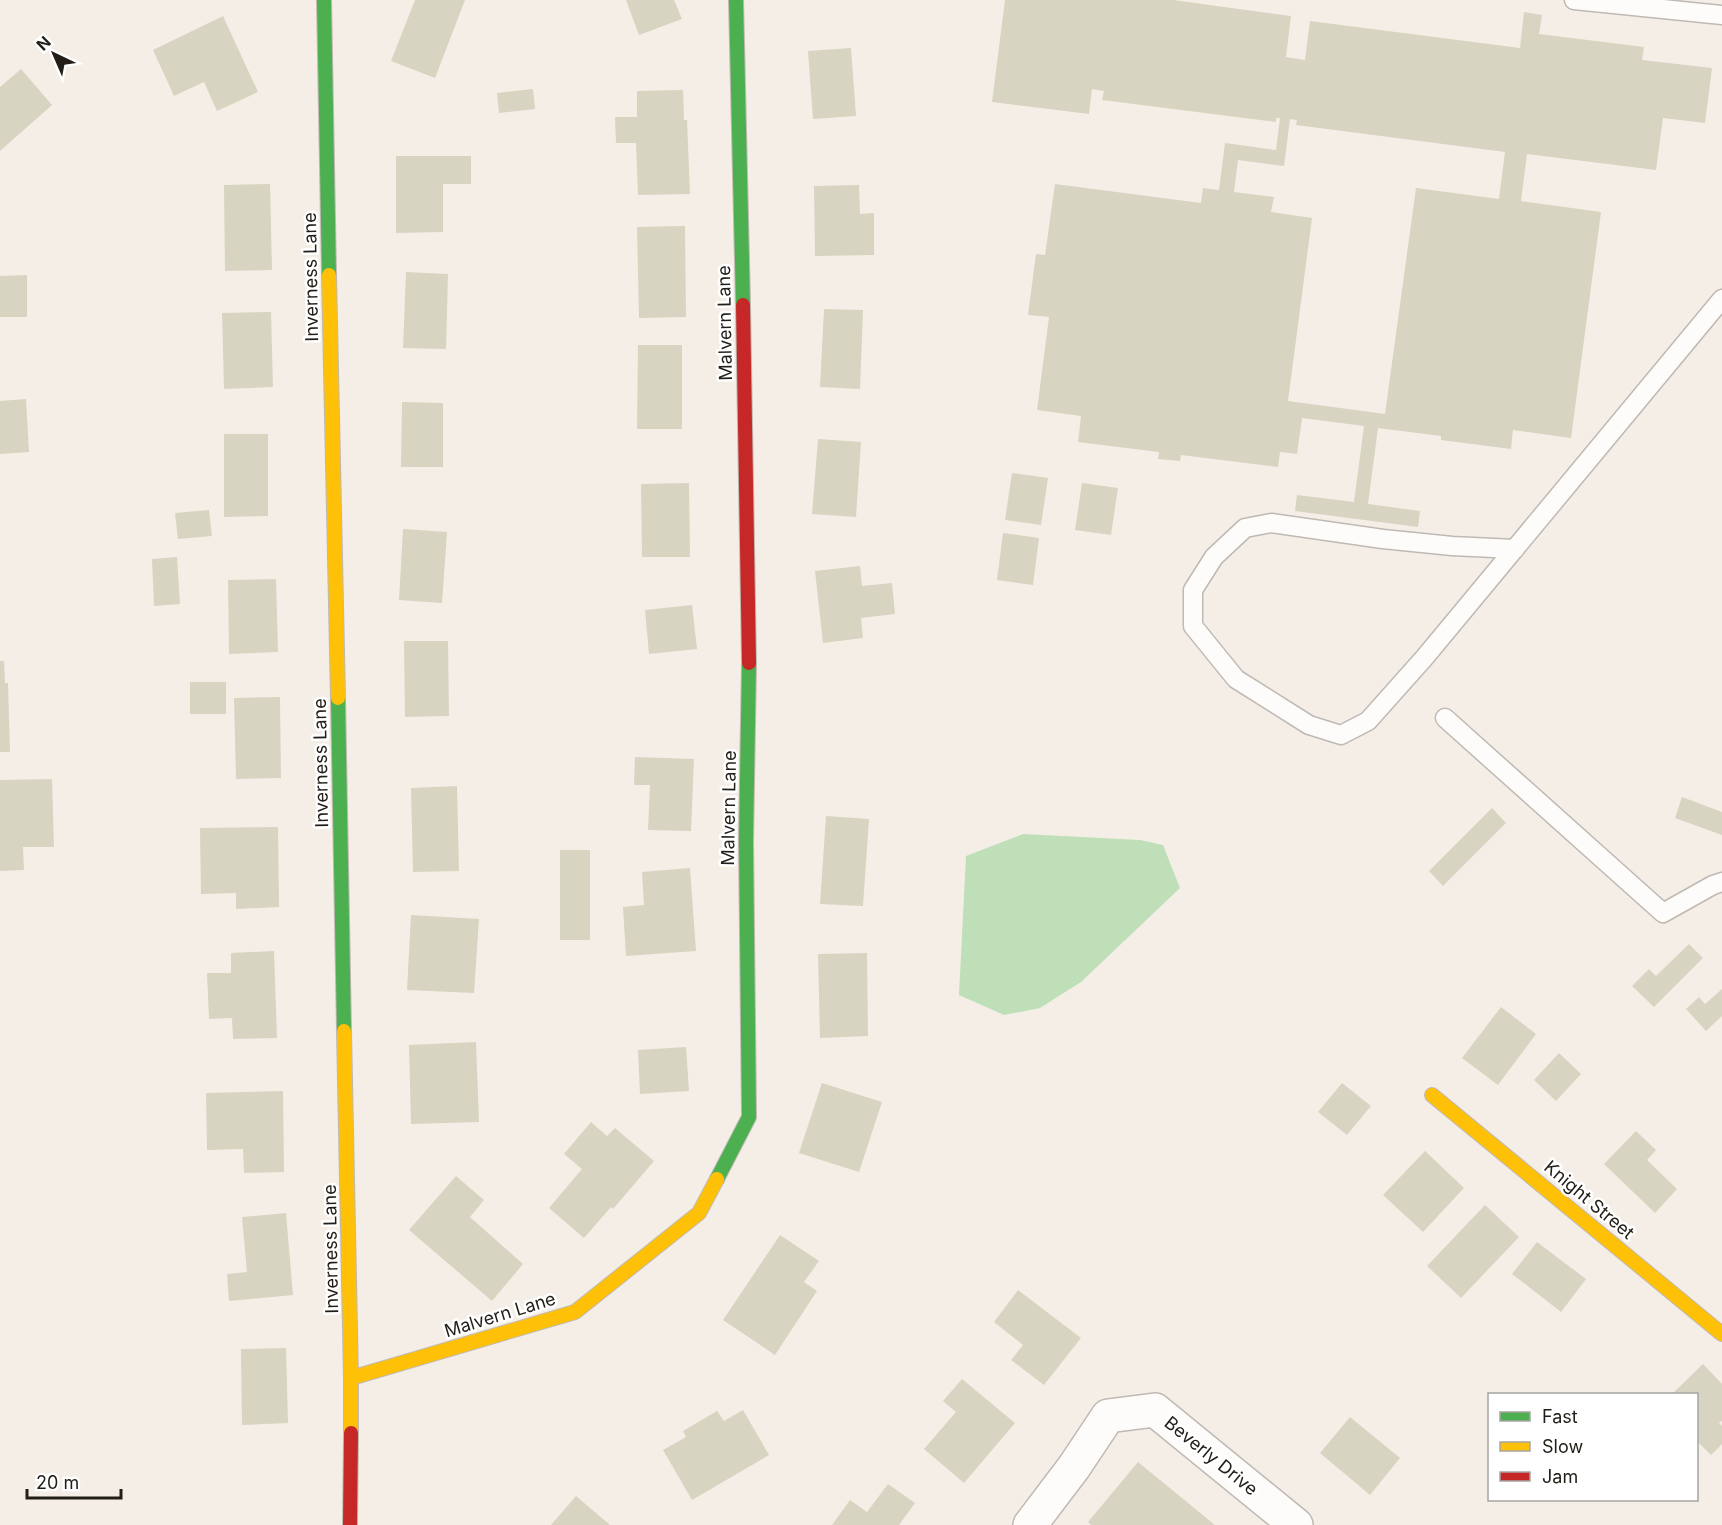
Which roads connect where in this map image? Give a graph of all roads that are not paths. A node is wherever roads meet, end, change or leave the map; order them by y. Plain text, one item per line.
1 (324, 0) edge
2 (736, 0) edge
3 (1574, 0) edge
4 (1722, 15) edge
5 (1722, 299) edge
6 (1515, 549) junction
7 (1445, 718) dead end
8 (1722, 882) edge
9 (1432, 1095) dead end
10 (1722, 1334) edge
11 (351, 1378) junction
12 (350, 1525) edge
13 (1030, 1525) edge
14 (1296, 1525) edge

1 - 11 street, Inverness Lane
2 - 11 street, Malvern Lane
3 - 4 lane
5 - 6 lane
6 - 6 lane
7 - 8 lane
9 - 10 street, Knight Street
11 - 12 street, Inverness Lane
13 - 14 street, Beverly Drive

